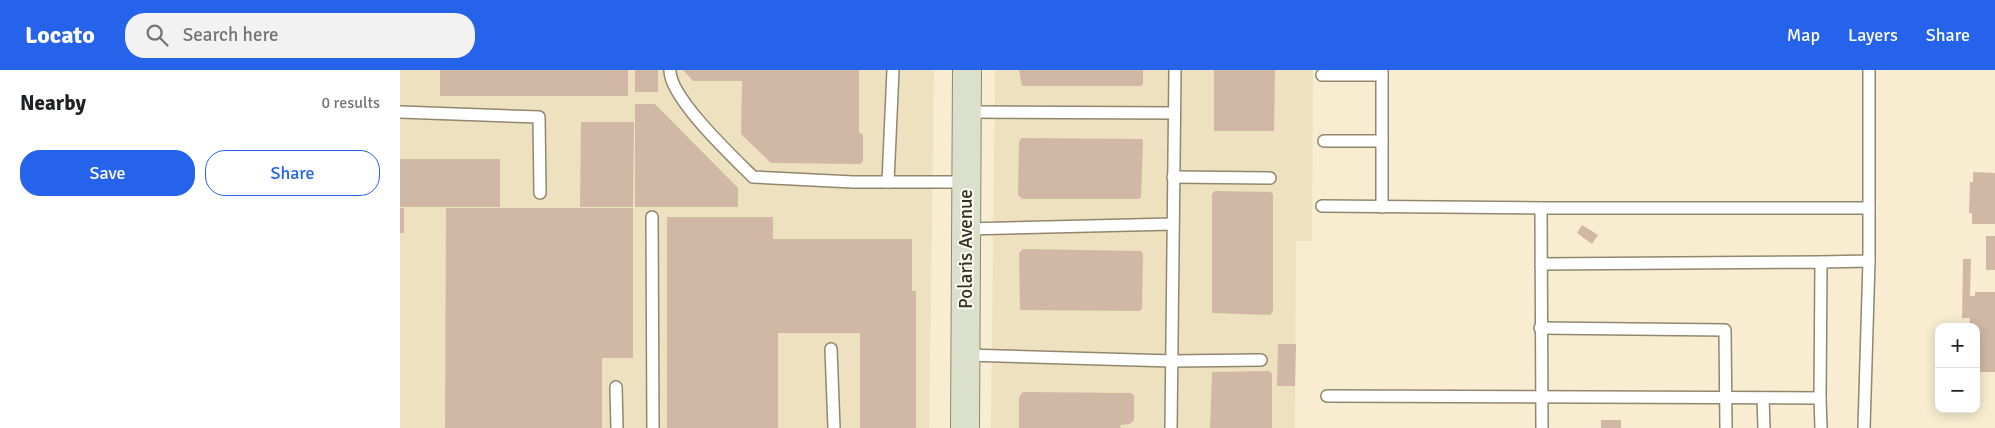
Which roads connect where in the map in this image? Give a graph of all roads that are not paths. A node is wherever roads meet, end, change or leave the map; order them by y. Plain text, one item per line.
1 (670, 70) edge
2 (893, 70) edge
3 (967, 70) edge
4 (1175, 70) edge
5 (1869, 70) edge
6 (1382, 72) edge
7 (1322, 75) dead end
8 (400, 112) edge
9 (967, 112) junction
10 (1174, 113) junction
11 (1324, 141) dead end
12 (1382, 141) junction
13 (1173, 177) junction
14 (1270, 178) dead end
15 (888, 182) junction
16 (966, 182) junction
17 (540, 193) dead end
18 (1322, 206) dead end
19 (1382, 206) junction
20 (1541, 208) junction
21 (1869, 208) junction
22 (652, 218) dead end
23 (1173, 224) junction
24 (966, 229) junction
25 (1869, 261) junction
26 (1821, 262) junction
27 (1541, 264) junction
28 (1540, 328) junction
29 (832, 349) dead end
30 (966, 355) junction
31 (1261, 360) dead end
32 (1172, 361) junction
33 (616, 387) dead end
34 (1327, 396) dead end
35 (1541, 396) junction
36 (1725, 397) junction
37 (1763, 398) junction
38 (1820, 398) junction
39 (617, 428) edge
40 (653, 428) edge
41 (834, 428) edge
42 (965, 428) edge
43 (1171, 428) edge
44 (1542, 428) edge
45 (1726, 428) edge
46 (1764, 428) edge
47 (1821, 428) edge
48 (1864, 428) edge

1 - 15 lane
2 - 15 lane
3 - 9 street, Polaris Avenue
4 - 10 lane
5 - 21 lane
6 - 7 lane
6 - 12 lane
8 - 17 lane
9 - 10 lane
9 - 16 street, Polaris Avenue
10 - 13 lane
11 - 12 lane
12 - 19 lane
13 - 14 lane
13 - 23 lane
15 - 16 lane
16 - 24 street, Polaris Avenue
18 - 19 lane
19 - 20 lane
20 - 21 lane
20 - 27 lane
21 - 25 lane
22 - 40 lane
23 - 24 lane
23 - 32 lane
24 - 30 street, Polaris Avenue
25 - 26 lane
25 - 48 lane
26 - 27 lane
26 - 38 lane
27 - 28 lane
28 - 35 lane
28 - 36 lane
29 - 41 lane
30 - 32 lane
30 - 42 street, Polaris Avenue
31 - 32 lane
32 - 43 lane
33 - 39 lane
34 - 35 lane
35 - 36 lane
35 - 44 lane
36 - 37 lane
36 - 45 lane
37 - 38 lane
37 - 46 lane
38 - 47 lane

